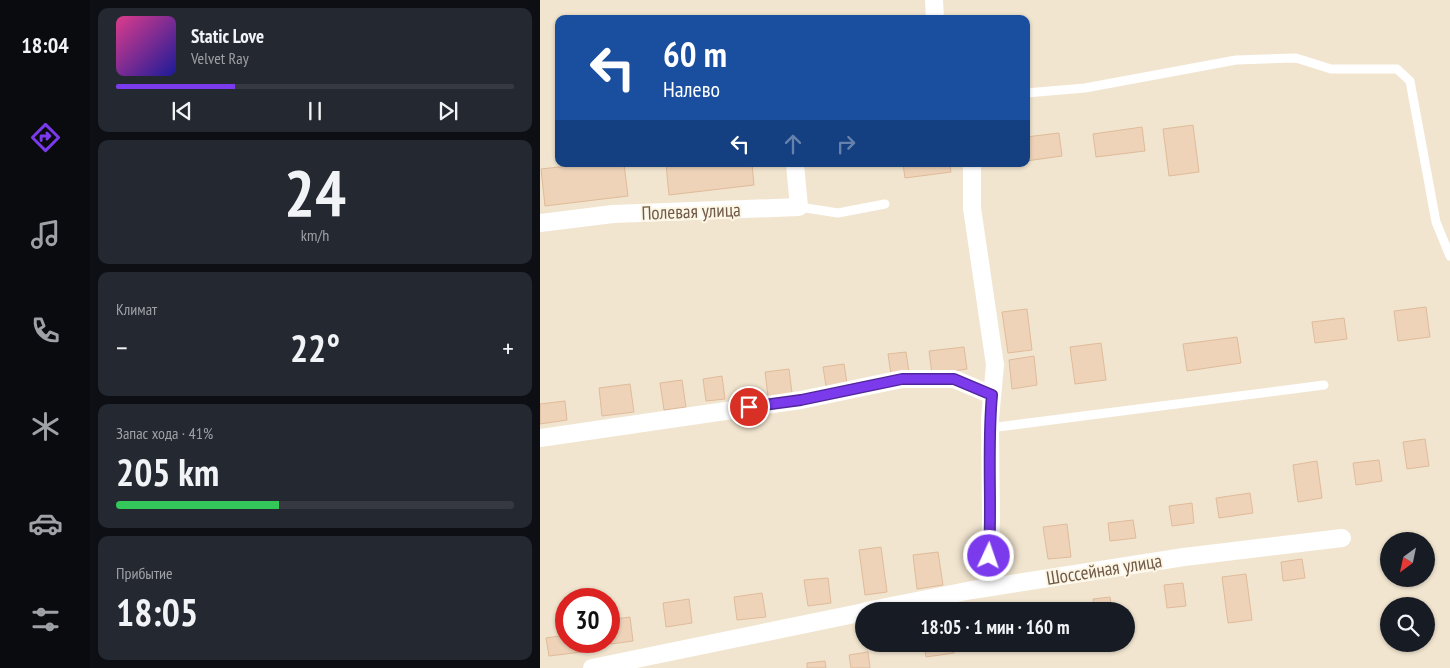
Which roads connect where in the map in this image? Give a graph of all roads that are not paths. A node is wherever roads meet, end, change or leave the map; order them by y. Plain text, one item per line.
1 (934, 0) edge
2 (936, 15) edge
3 (1030, 93) edge
4 (795, 167) edge
5 (972, 167) edge
6 (885, 204) dead end
7 (799, 207) junction
8 (540, 223) edge
9 (1450, 256) edge
10 (1324, 385) dead end
11 (992, 395) junction
12 (990, 428) junction
13 (540, 438) edge
14 (1342, 538) dead end
15 (988, 587) junction
16 (914, 602) edge
17 (855, 614) edge
18 (592, 668) edge

1 - 2 street
3 - 9 lane
4 - 7 street
5 - 11 street
6 - 7 lane
7 - 8 street, Полевая улица
10 - 12 lane
11 - 12 street
11 - 13 street
12 - 15 street
14 - 15 street, Шоссейная улица
15 - 16 street, Шоссейная улица
17 - 18 street, Шоссейная улица

